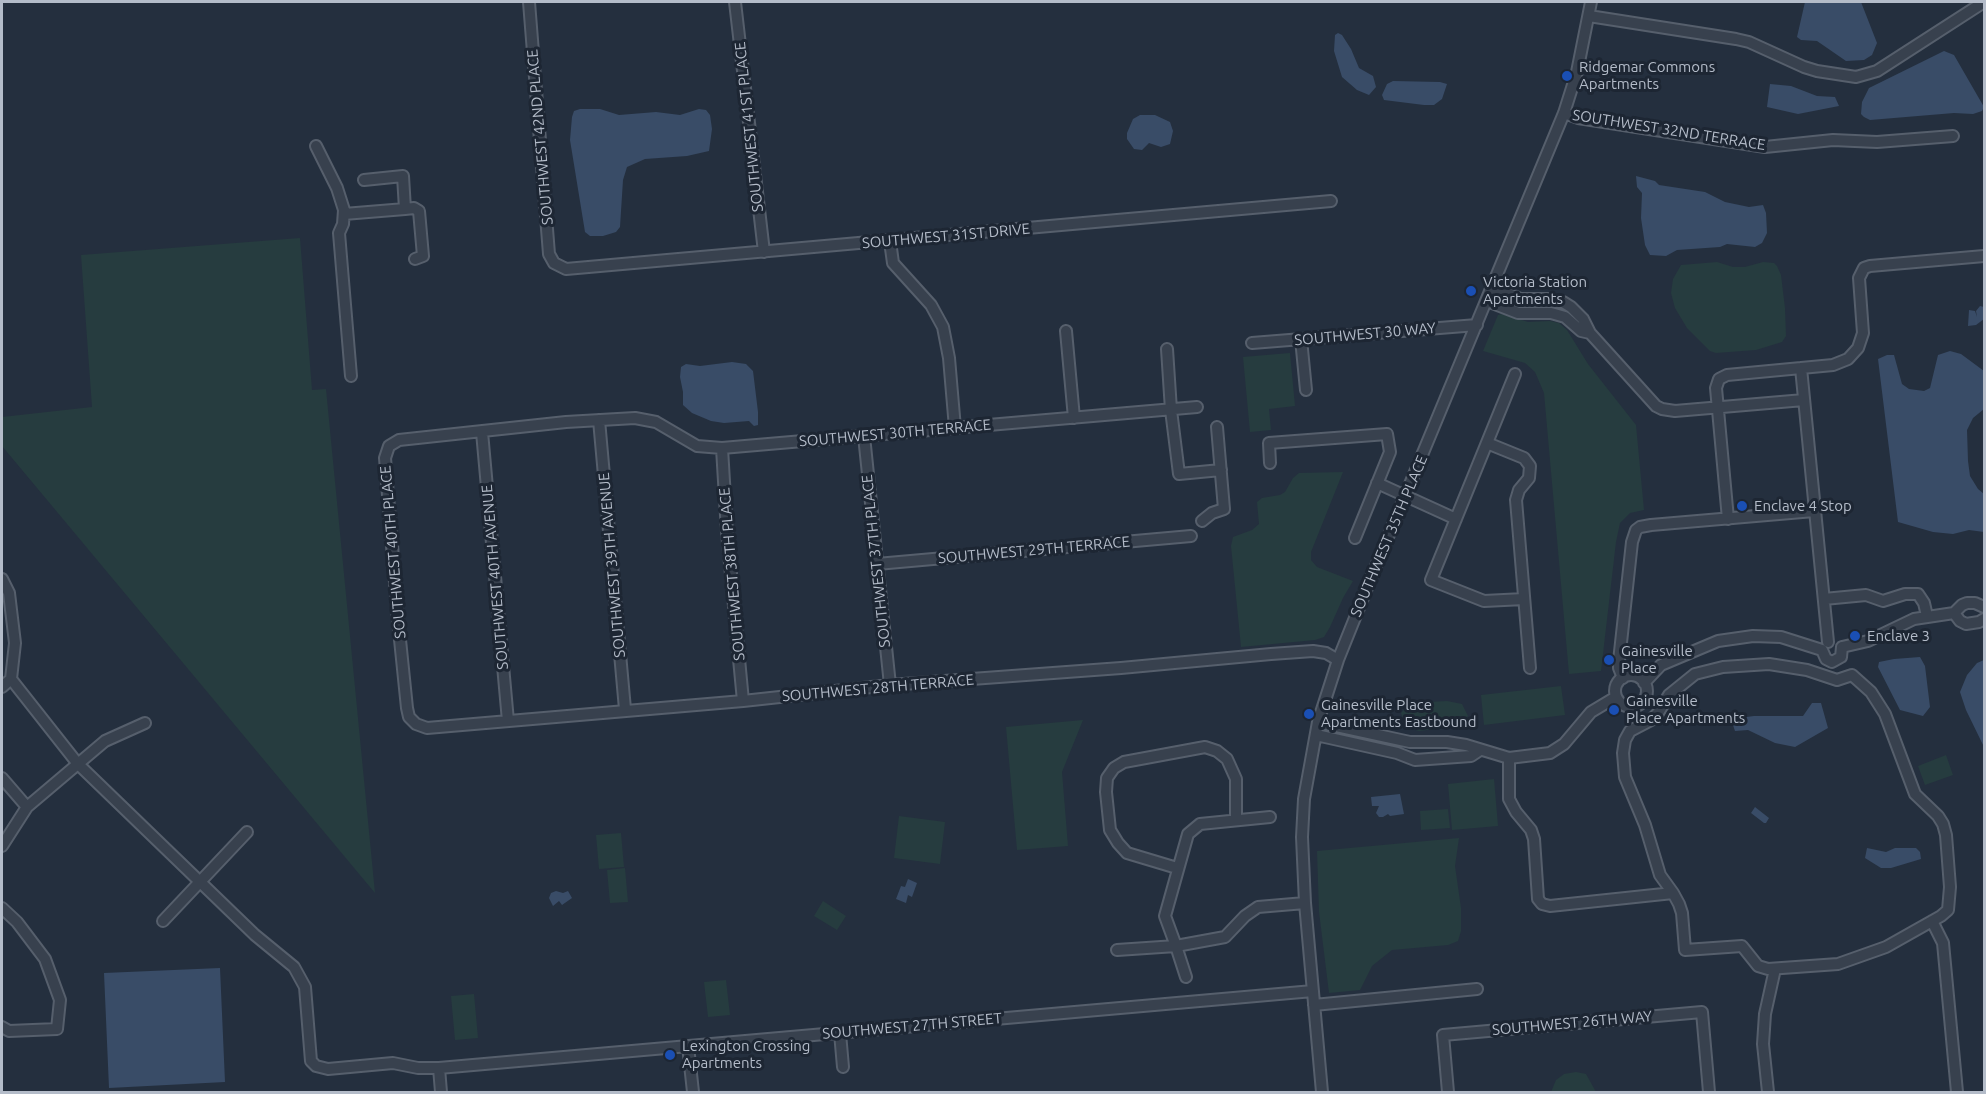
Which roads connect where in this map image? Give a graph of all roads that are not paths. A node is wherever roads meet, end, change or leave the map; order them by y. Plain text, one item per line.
1 (529, 2) edge
2 (735, 2) edge
3 (1591, 2) edge
4 (1984, 2) edge
5 (1589, 16) junction
6 (1564, 112) junction
7 (1953, 136) dead end
8 (316, 146) dead end
9 (364, 180) dead end
10 (1331, 201) dead end
11 (405, 209) junction
12 (344, 214) junction
13 (890, 241) junction
14 (764, 252) junction
15 (1984, 256) edge
16 (415, 259) dead end
17 (560, 267) joint
18 (1493, 287) junction
19 (1524, 299) junction
20 (1487, 302) junction
21 (1518, 313) junction
22 (1477, 325) junction
23 (1066, 331) dead end
24 (1590, 333) junction
25 (1301, 339) junction
26 (1252, 343) dead end
27 (1167, 349) dead end
28 (1801, 368) junction
29 (1515, 374) dead end
30 (351, 376) dead end
31 (1306, 390) dead end
32 (1804, 400) junction
33 (1197, 407) dead end
34 (1718, 408) junction
35 (1171, 410) junction
36 (1074, 418) junction
37 (599, 420) junction
38 (1217, 427) dead end
39 (955, 428) junction
40 (482, 432) junction
41 (864, 436) junction
42 (1487, 443) junction
43 (722, 448) junction
44 (1270, 463) dead end
45 (1221, 470) junction
46 (1377, 483) junction
47 (1406, 496) junction
48 (1814, 511) junction
49 (1456, 519) junction
50 (1728, 519) junction
51 (1202, 521) dead end
52 (1191, 536) dead end
53 (1355, 538) dead end
54 (877, 564) junction
55 (2, 579) edge
56 (1524, 599) junction
57 (1824, 599) junction
58 (1984, 607) edge
59 (1954, 613) junction
60 (1927, 616) junction
61 (1984, 620) edge
62 (1825, 646) junction
63 (1841, 652) junction
64 (1338, 660) junction
65 (1530, 668) dead end
66 (1852, 675) junction
67 (1623, 678) junction
68 (11, 679) junction
69 (1644, 683) junction
70 (890, 686) junction
71 (2, 687) edge
72 (1616, 697) junction
73 (743, 701) junction
74 (1640, 705) junction
75 (626, 710) junction
76 (1651, 720) junction
77 (508, 721) junction
78 (1318, 722) junction
79 (145, 723) dead end
80 (416, 724) joint
81 (1316, 735) junction
82 (1429, 747) junction
83 (1479, 750) junction
84 (1397, 753) junction
85 (1509, 758) junction
86 (78, 764) junction
87 (2, 778) edge
88 (27, 807) junction
89 (1270, 817) dead end
90 (1236, 819) junction
91 (247, 832) dead end
92 (2, 846) edge
93 (1177, 868) junction
94 (200, 880) junction
95 (1673, 893) junction
96 (1305, 903) junction
97 (2, 908) edge
98 (163, 921) dead end
99 (1932, 921) junction
100 (1176, 946) junction
101 (1117, 950) dead end
102 (1775, 969) junction
103 (1186, 977) dead end
104 (1477, 989) dead end
105 (1313, 991) junction
106 (1314, 1005) junction
107 (2, 1027) edge
108 (840, 1033) junction
109 (688, 1046) junction
110 (843, 1067) dead end
111 (439, 1068) junction
112 (441, 1092) edge
113 (693, 1092) edge
114 (1322, 1092) edge
115 (1448, 1092) edge
116 (1709, 1092) edge
117 (1768, 1092) edge
118 (1957, 1092) edge

1 - 17 street, SOUTHWEST 42ND PLACE
2 - 14 street, SOUTHWEST 41ST PLACE
3 - 5 street, SOUTHWEST 35TH PLACE
4 - 5 street
5 - 6 street, SOUTHWEST 35TH PLACE
6 - 7 street, SOUTHWEST 32ND TERRACE
6 - 18 street, SOUTHWEST 35TH PLACE
8 - 12 street
9 - 11 street
10 - 13 street, SOUTHWEST 31ST DRIVE
11 - 12 street
11 - 16 street
12 - 30 street
13 - 14 street, SOUTHWEST 31ST DRIVE
13 - 39 street
14 - 17 street, SOUTHWEST 31ST DRIVE
15 - 28 street
18 - 19 street
18 - 20 street, SOUTHWEST 35TH PLACE
19 - 21 street
19 - 24 street
20 - 21 street
20 - 22 street, SOUTHWEST 35TH PLACE
21 - 24 street
22 - 25 street, SOUTHWEST 30 WAY
22 - 47 street, SOUTHWEST 35TH PLACE
23 - 36 street
24 - 34 street
25 - 26 street, SOUTHWEST 30 WAY
25 - 31 street
27 - 35 street
28 - 32 street
28 - 34 street
29 - 42 street
32 - 34 street
32 - 48 street
33 - 35 street, SOUTHWEST 30TH TERRACE
34 - 50 street
35 - 36 street, SOUTHWEST 30TH TERRACE
35 - 45 street
36 - 39 street, SOUTHWEST 30TH TERRACE
37 - 40 street, SOUTHWEST 40TH PLACE
37 - 43 street, SOUTHWEST 30TH TERRACE
37 - 75 street, SOUTHWEST 39TH AVENUE
38 - 45 street
39 - 41 street, SOUTHWEST 30TH TERRACE
40 - 77 street, SOUTHWEST 40TH AVENUE
40 - 80 street, SOUTHWEST 40TH PLACE
41 - 43 street, SOUTHWEST 30TH TERRACE
41 - 54 street, SOUTHWEST 37TH PLACE
42 - 49 street
42 - 56 street
43 - 73 street, SOUTHWEST 38TH PLACE
44 - 46 street
45 - 51 street
46 - 47 street
46 - 53 street
47 - 49 street
47 - 64 street, SOUTHWEST 35TH PLACE
48 - 50 street
48 - 57 street
49 - 56 street
50 - 67 street
52 - 54 street, SOUTHWEST 29TH TERRACE
54 - 70 street, SOUTHWEST 37TH PLACE
55 - 68 street
56 - 65 street
57 - 60 street
57 - 62 street
58 - 59 street
59 - 60 street
59 - 61 street
60 - 63 street
62 - 63 street
62 - 63 street
62 - 69 street
63 - 66 street
64 - 70 street, SOUTHWEST 28TH TERRACE
64 - 78 street, SOUTHWEST 35TH PLACE
66 - 76 street
66 - 99 street
67 - 69 street
67 - 72 street
68 - 71 street
68 - 86 street
69 - 74 street
70 - 73 street, SOUTHWEST 28TH TERRACE
72 - 74 street
72 - 85 street
73 - 75 street, SOUTHWEST 28TH TERRACE
74 - 76 street
75 - 77 street, SOUTHWEST 28TH TERRACE
76 - 95 street
77 - 80 street, SOUTHWEST 28TH TERRACE
78 - 81 street, SOUTHWEST 35TH PLACE
78 - 82 street
79 - 86 street
81 - 84 street
81 - 96 street, SOUTHWEST 35TH PLACE
82 - 83 street
82 - 84 street
83 - 84 street
83 - 85 street
85 - 95 street
86 - 88 street
86 - 94 street
87 - 88 street
88 - 92 street
89 - 90 street
90 - 93 street
90 - 93 street
91 - 94 street
93 - 100 street
94 - 98 street
94 - 111 street, SOUTHWEST 27TH STREET
95 - 102 street
96 - 100 street
96 - 105 street, SOUTHWEST 35TH PLACE
97 - 107 street
99 - 102 street
99 - 118 street
100 - 101 street
100 - 103 street
102 - 117 street
104 - 106 street
105 - 106 street, SOUTHWEST 35TH PLACE
105 - 108 street, SOUTHWEST 27TH STREET
106 - 114 street, SOUTHWEST 35TH PLACE
108 - 109 street, SOUTHWEST 27TH STREET
108 - 110 street
109 - 111 street, SOUTHWEST 27TH STREET
109 - 113 street
111 - 112 street
115 - 116 street, SOUTHWEST 26TH WAY

